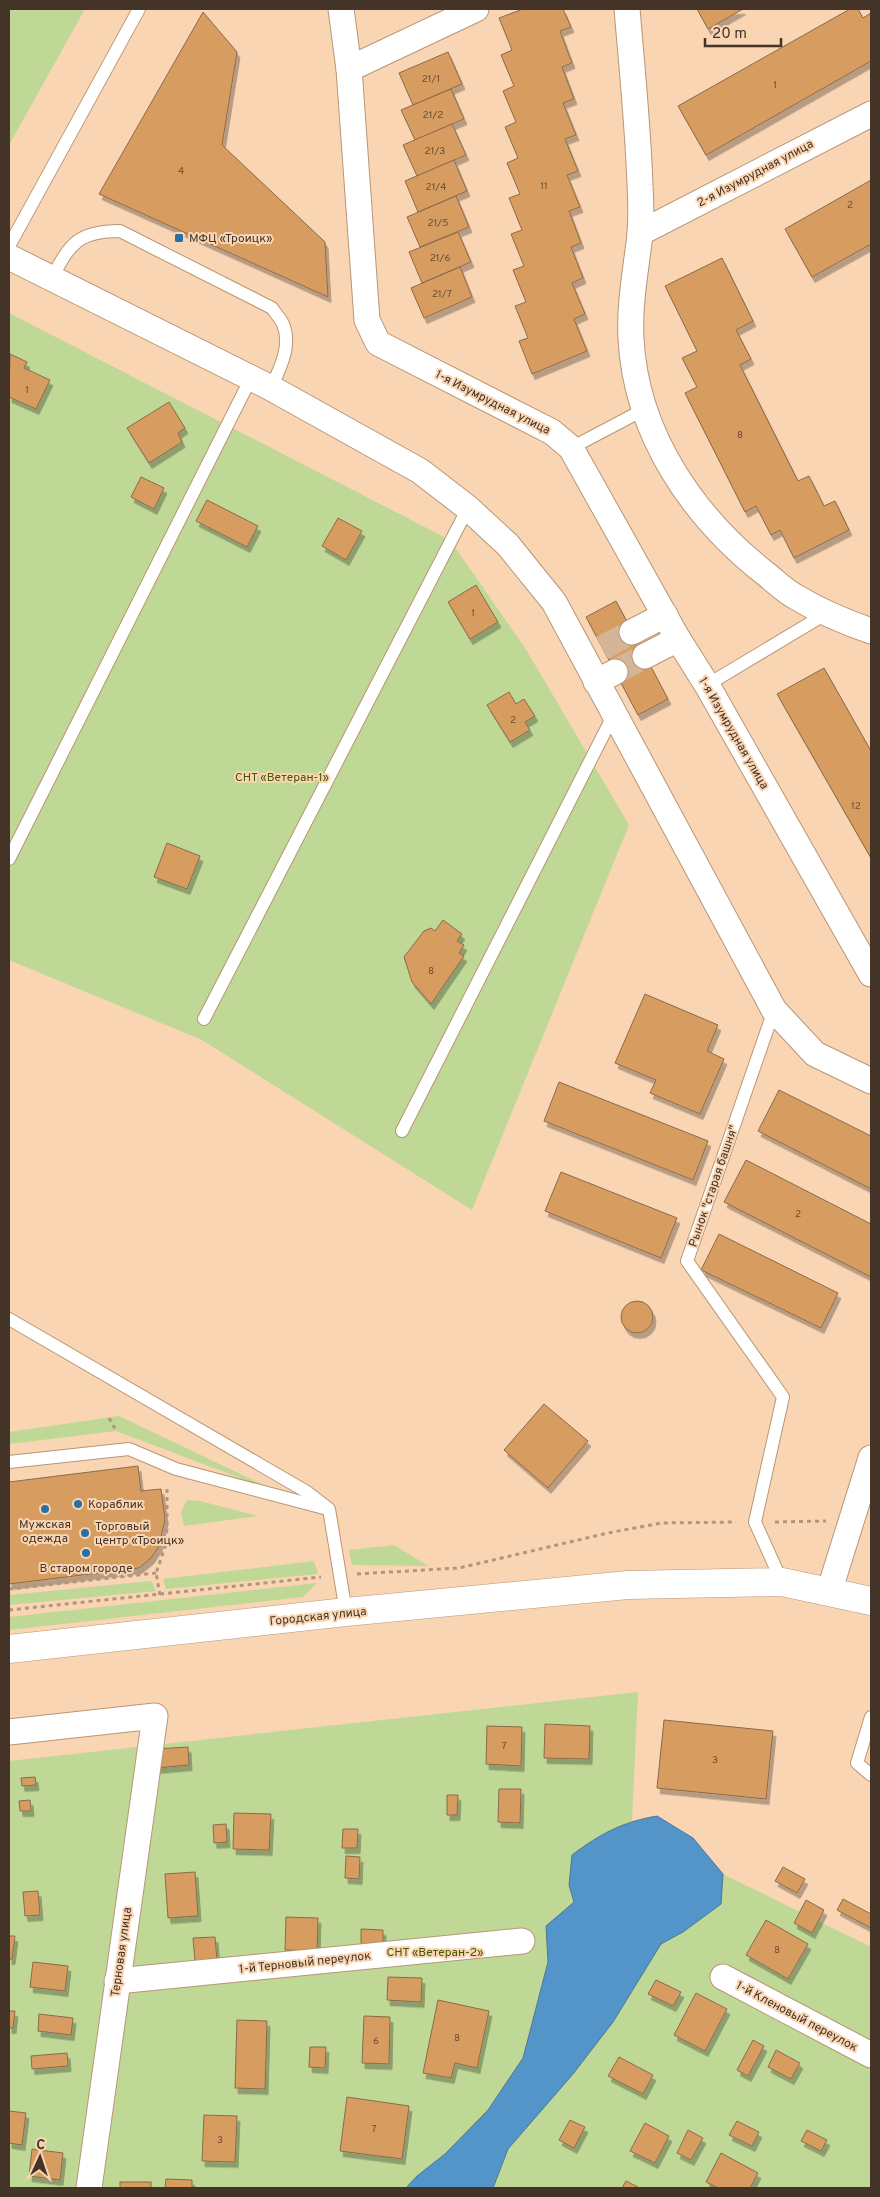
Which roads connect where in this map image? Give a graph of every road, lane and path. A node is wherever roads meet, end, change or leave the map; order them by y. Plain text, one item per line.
1 (139, 9) edge
2 (341, 9) edge
3 (476, 9) edge
4 (627, 9) edge
5 (350, 69) junction
6 (871, 114) edge
7 (640, 233) junction
8 (9, 246) edge
9 (9, 257) edge
10 (52, 278) junction
11 (261, 383) junction
12 (645, 409) junction
13 (572, 448) junction
14 (468, 508) junction
15 (827, 613) junction
16 (665, 615) junction
17 (871, 631) edge
18 (632, 632) tunnel mouth
19 (678, 639) junction
20 (645, 656) tunnel mouth
21 (707, 685) junction
22 (614, 714) junction
23 (9, 859) edge
24 (871, 974) edge
25 (774, 1010) junction
26 (204, 1020) dead end
27 (871, 1080) edge
28 (402, 1131) dead end
29 (9, 1319) edge
30 (109, 1418) dead end
31 (116, 1431) dead end
32 (871, 1458) edge
33 (9, 1462) edge
34 (172, 1483) dead end
35 (329, 1509) junction
36 (851, 1521) junction
37 (755, 1522) junction
38 (156, 1573) junction
39 (339, 1575) junction
40 (782, 1582) junction
41 (9, 1589) edge
42 (829, 1592) junction
43 (160, 1595) junction
44 (871, 1601) edge
45 (9, 1610) edge
46 (346, 1612) junction
47 (9, 1649) edge
48 (871, 1717) edge
49 (9, 1732) edge
50 (871, 1775) edge
51 (522, 1940) dead end
52 (723, 1977) dead end
53 (117, 1981) junction
54 (871, 2055) edge
55 (89, 2188) edge

1 - 8 lane
2 - 5 street, 1-я Изумрудная улица
3 - 5 street
4 - 7 street
5 - 13 street, 1-я Изумрудная улица
6 - 7 street, 2-я Изумрудная улица
7 - 12 street
9 - 10 street
10 - 11 street
10 - 11 lane
11 - 14 street
11 - 23 lane
12 - 13 lane
12 - 15 street
13 - 16 street, 1-я Изумрудная улица
14 - 22 street
14 - 26 lane
15 - 17 street
15 - 21 lane
16 - 18 street
16 - 19 street, 1-я Изумрудная улица
19 - 20 street
19 - 21 street, 1-я Изумрудная улица
21 - 24 street, 1-я Изумрудная улица
22 - 25 street
22 - 28 lane
25 - 27 street
25 - 37 lane, Рынок "старая башня"
29 - 35 lane
30 - 31 path
32 - 36 street
33 - 35 lane
34 - 38 path
35 - 39 lane
36 - 37 path
36 - 42 street
37 - 39 path
37 - 40 lane
38 - 41 path
38 - 43 path
39 - 43 path
39 - 46 lane
40 - 42 main road, Городская улица
40 - 46 main road, Городская улица
42 - 44 main road, Городская улица
43 - 45 path
46 - 47 main road, Городская улица
48 - 50 lane
49 - 53 street, Терновая улица
51 - 53 street, 1-й Терновый переулок
52 - 54 street, 1-й Кленовый переулок
53 - 55 street, Терновая улица

